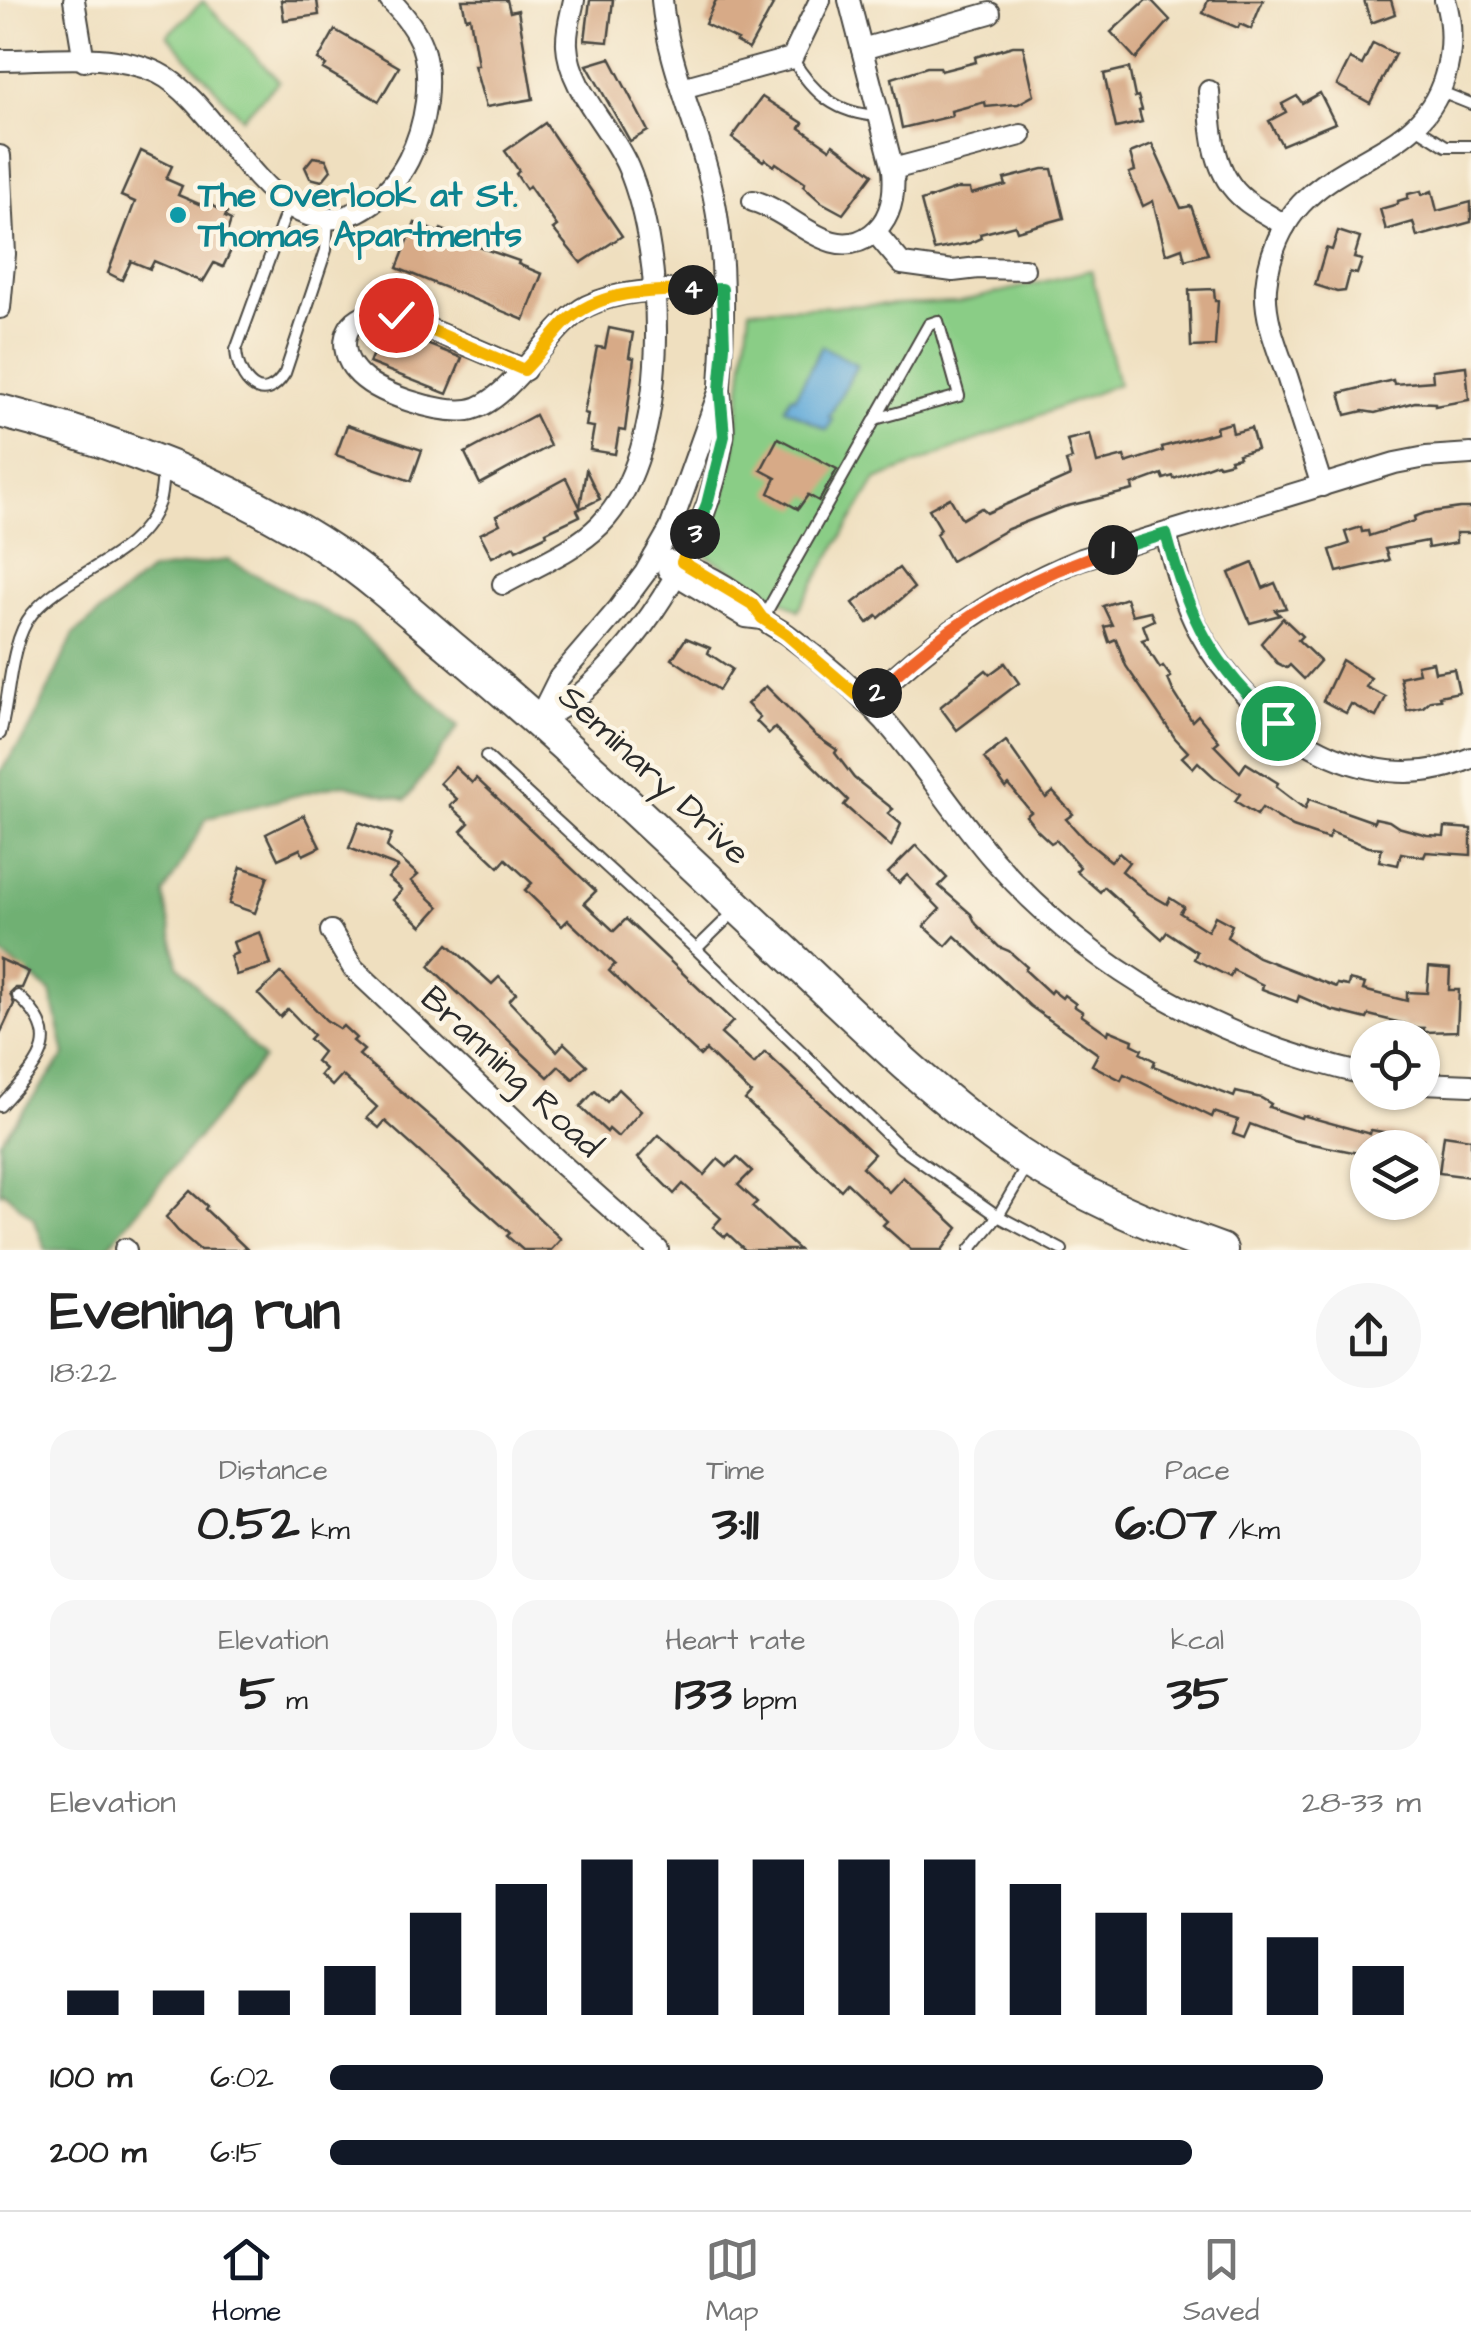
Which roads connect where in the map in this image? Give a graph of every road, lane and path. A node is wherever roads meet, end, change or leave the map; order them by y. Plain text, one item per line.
1 (74, 0) edge
2 (390, 0) edge
3 (574, 0) edge
4 (662, 0) edge
5 (820, 0) edge
6 (849, 0) edge
7 (1445, 0) edge
8 (990, 14) dead end
9 (862, 49) junction
10 (792, 58) junction
11 (0, 60) edge
12 (84, 61) junction
13 (682, 88) junction
14 (1209, 91) dead end
15 (1441, 92) junction
16 (1471, 104) edge
17 (879, 116) junction
18 (1416, 127) junction
19 (1021, 136) dead end
20 (1471, 146) edge
21 (0, 156) edge
22 (892, 169) junction
23 (752, 201) dead end
24 (288, 207) junction
25 (328, 218) junction
26 (1285, 226) junction
27 (875, 232) junction
28 (1024, 270) dead end
29 (722, 289) junction
30 (653, 292) junction
31 (0, 308) edge
32 (524, 370) junction
33 (720, 390) junction
34 (0, 412) edge
35 (875, 419) junction
36 (1471, 454) edge
37 (164, 465) junction
38 (1322, 486) junction
39 (1166, 534) junction
40 (654, 557) junction
41 (679, 570) junction
42 (502, 584) dead end
43 (762, 618) junction
44 (866, 703) junction
45 (538, 722) junction
46 (0, 734) edge
47 (486, 756) dead end
48 (1471, 758) edge
49 (738, 907) junction
50 (332, 931) dead end
51 (696, 949) junction
52 (18, 996) dead end
53 (1350, 1070) edge
54 (1440, 1084) edge
55 (1471, 1085) edge
56 (0, 1106) edge
57 (1030, 1160) junction
58 (998, 1216) junction
59 (658, 1250) edge
60 (970, 1250) edge
61 (1062, 1250) edge
62 (1221, 1250) edge

1 - 12 street
2 - 25 street
3 - 30 street
4 - 13 street
5 - 10 street
6 - 9 street
7 - 15 street
8 - 9 street
9 - 17 street
10 - 13 street
10 - 17 lane
11 - 12 street
12 - 24 street
13 - 29 street
14 - 26 street
15 - 16 lane
15 - 18 street
17 - 22 street
18 - 20 lane
18 - 26 street
19 - 22 street
21 - 31 street
22 - 27 street
23 - 27 street
24 - 25 street
24 - 25 lane
26 - 38 street
27 - 28 street
29 - 30 street
29 - 33 street
30 - 32 street
30 - 42 street
32 - 32 street
33 - 40 street
33 - 41 street
34 - 37 main road, Seminary Drive
35 - 35 lane
35 - 43 lane
36 - 38 street
37 - 45 main road, Seminary Drive
37 - 46 lane
38 - 39 street
39 - 44 street
39 - 48 street
40 - 41 street
40 - 45 street
41 - 43 street
41 - 45 street
43 - 44 street
44 - 53 street
45 - 49 main road, Seminary Drive
47 - 51 lane
49 - 51 lane
49 - 57 main road, Seminary Drive
50 - 59 street, Branning Road
51 - 58 lane
52 - 56 lane
54 - 55 street
57 - 58 lane
57 - 62 main road, Seminary Drive
58 - 60 lane
58 - 61 lane

